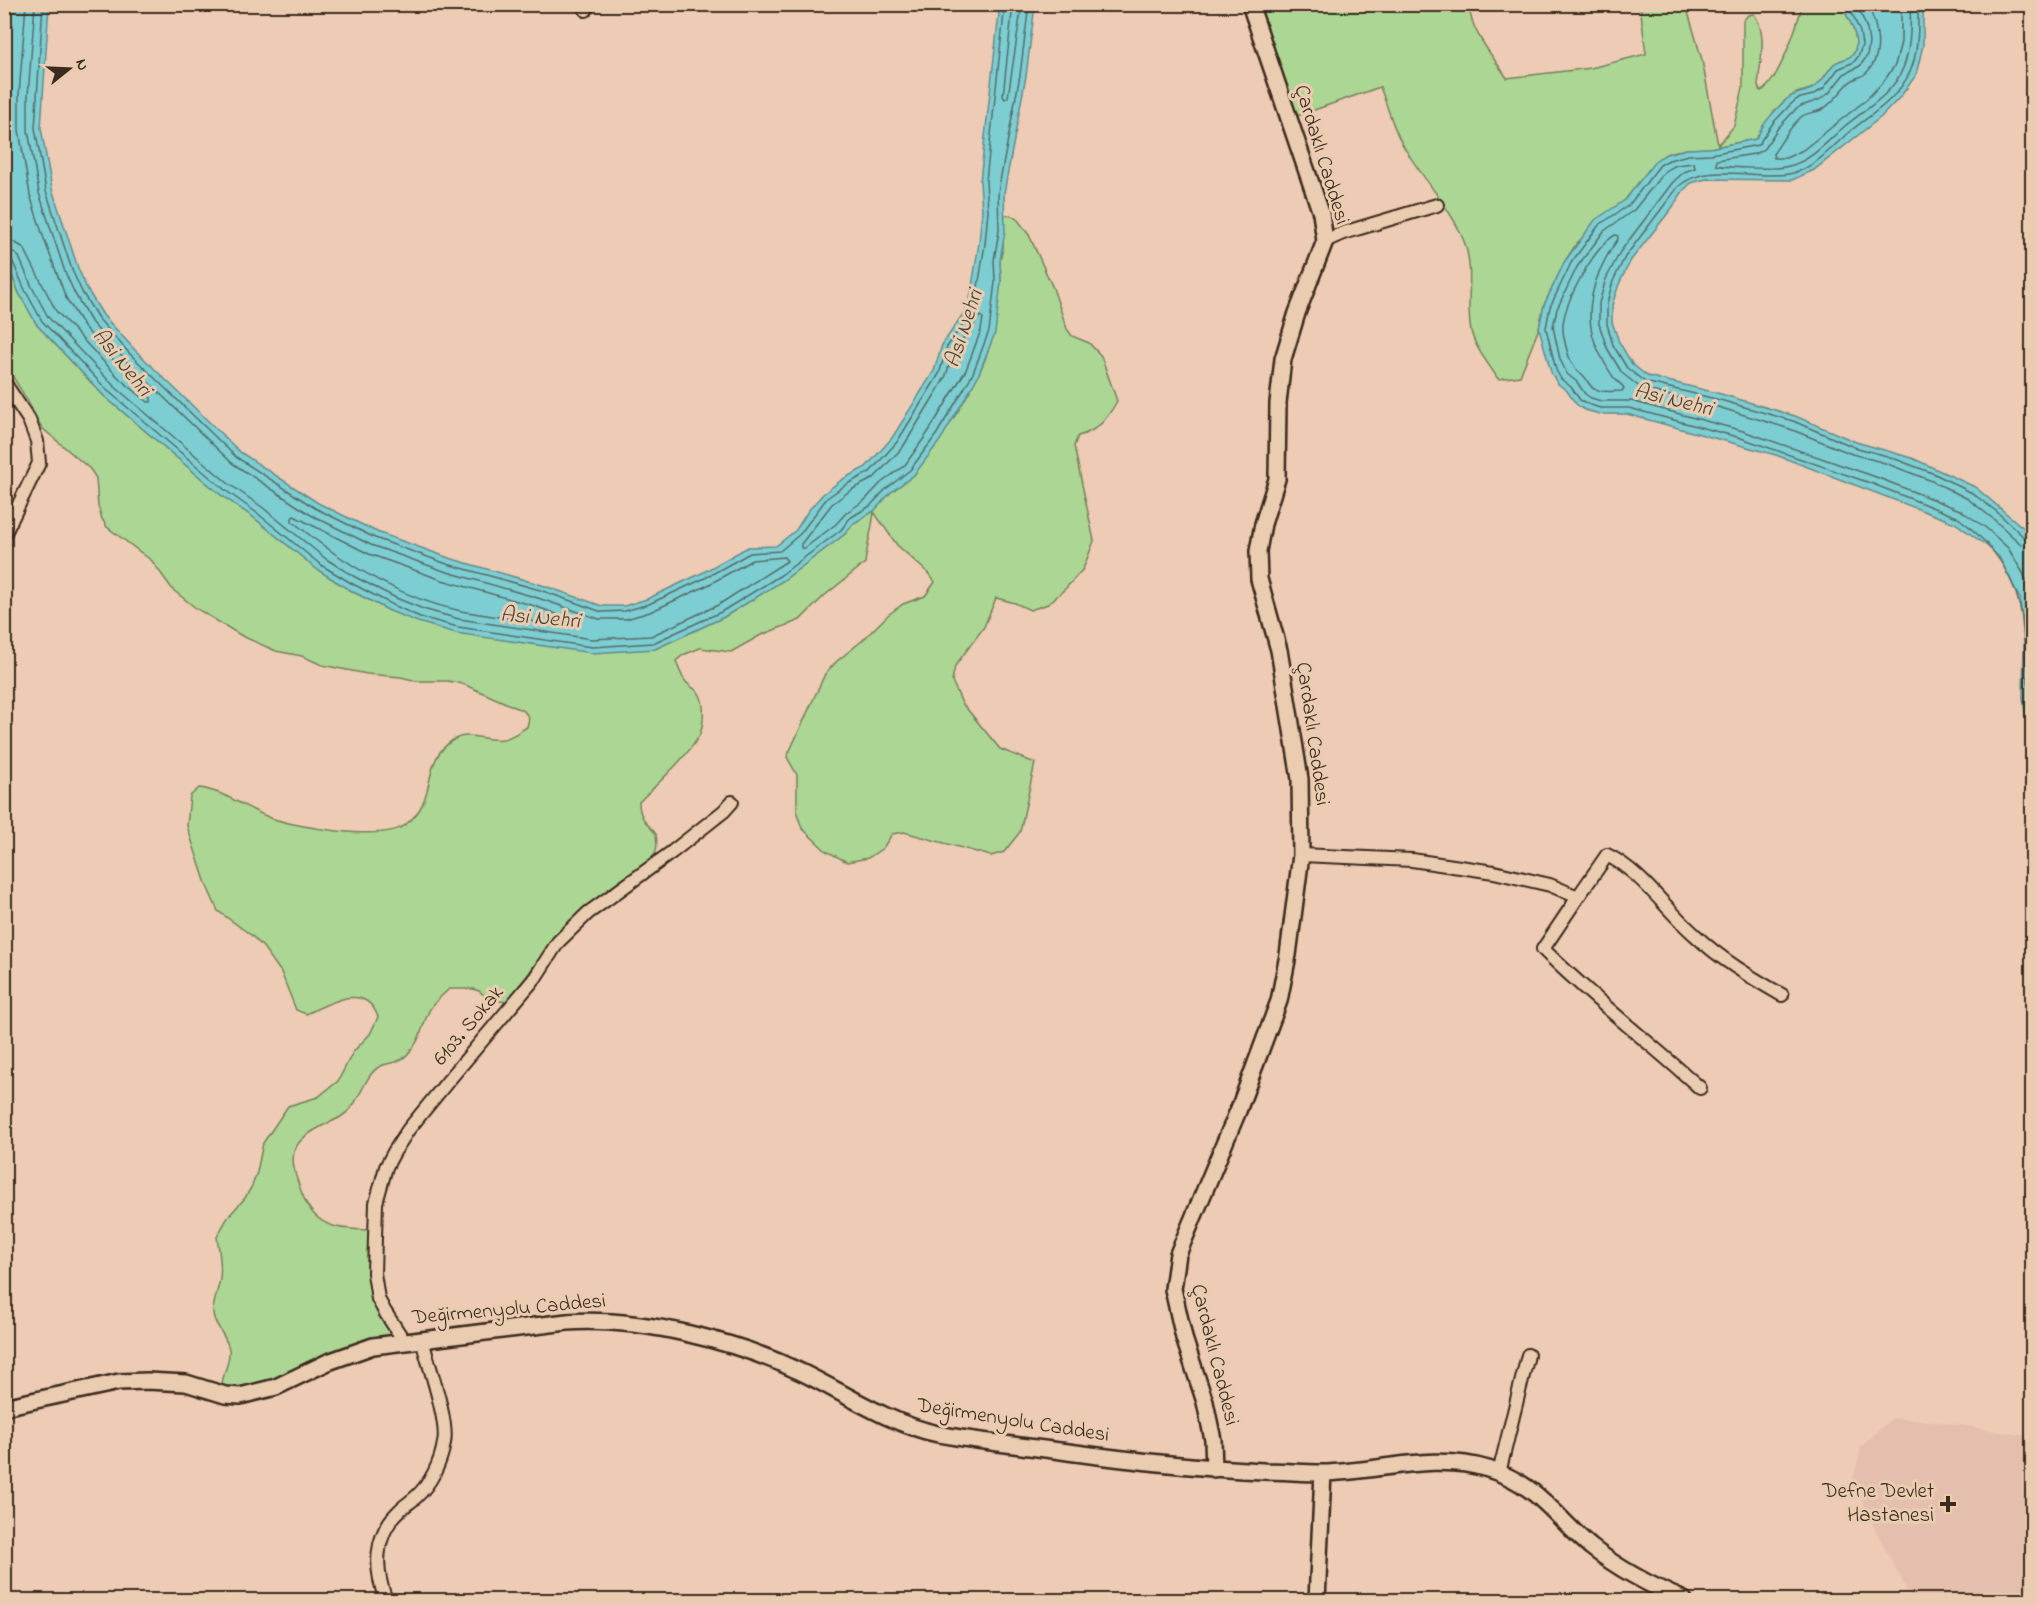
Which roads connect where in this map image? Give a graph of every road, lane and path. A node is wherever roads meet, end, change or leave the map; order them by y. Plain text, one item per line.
1 (1250, 4) edge
2 (1437, 205) dead end
3 (1325, 242) junction
4 (4, 382) edge
5 (4, 535) edge
6 (732, 802) dead end
7 (1301, 855) junction
8 (1578, 897) junction
9 (1782, 995) dead end
10 (1700, 1088) dead end
11 (422, 1340) junction
12 (404, 1341) junction
13 (1528, 1355) dead end
14 (4, 1407) edge
15 (1214, 1468) junction
16 (1323, 1473) junction
17 (1499, 1473) junction
18 (386, 1600) edge
19 (1317, 1600) edge
20 (1684, 1600) edge

1 - 3 street, Çardaklı Caddesi
2 - 3 street
3 - 7 street, Çardaklı Caddesi
4 - 5 street
6 - 12 street, 6103. Sokak
7 - 8 street
7 - 15 street, Çardaklı Caddesi
8 - 9 street
8 - 10 street
11 - 12 street, Değirmenyolu Caddesi
11 - 15 street, Değirmenyolu Caddesi
11 - 18 street
12 - 14 street, Değirmenyolu Caddesi
13 - 17 street
15 - 16 street, Değirmenyolu Caddesi
16 - 17 street, Değirmenyolu Caddesi
16 - 19 street
17 - 20 street, Değirmenyolu Caddesi

